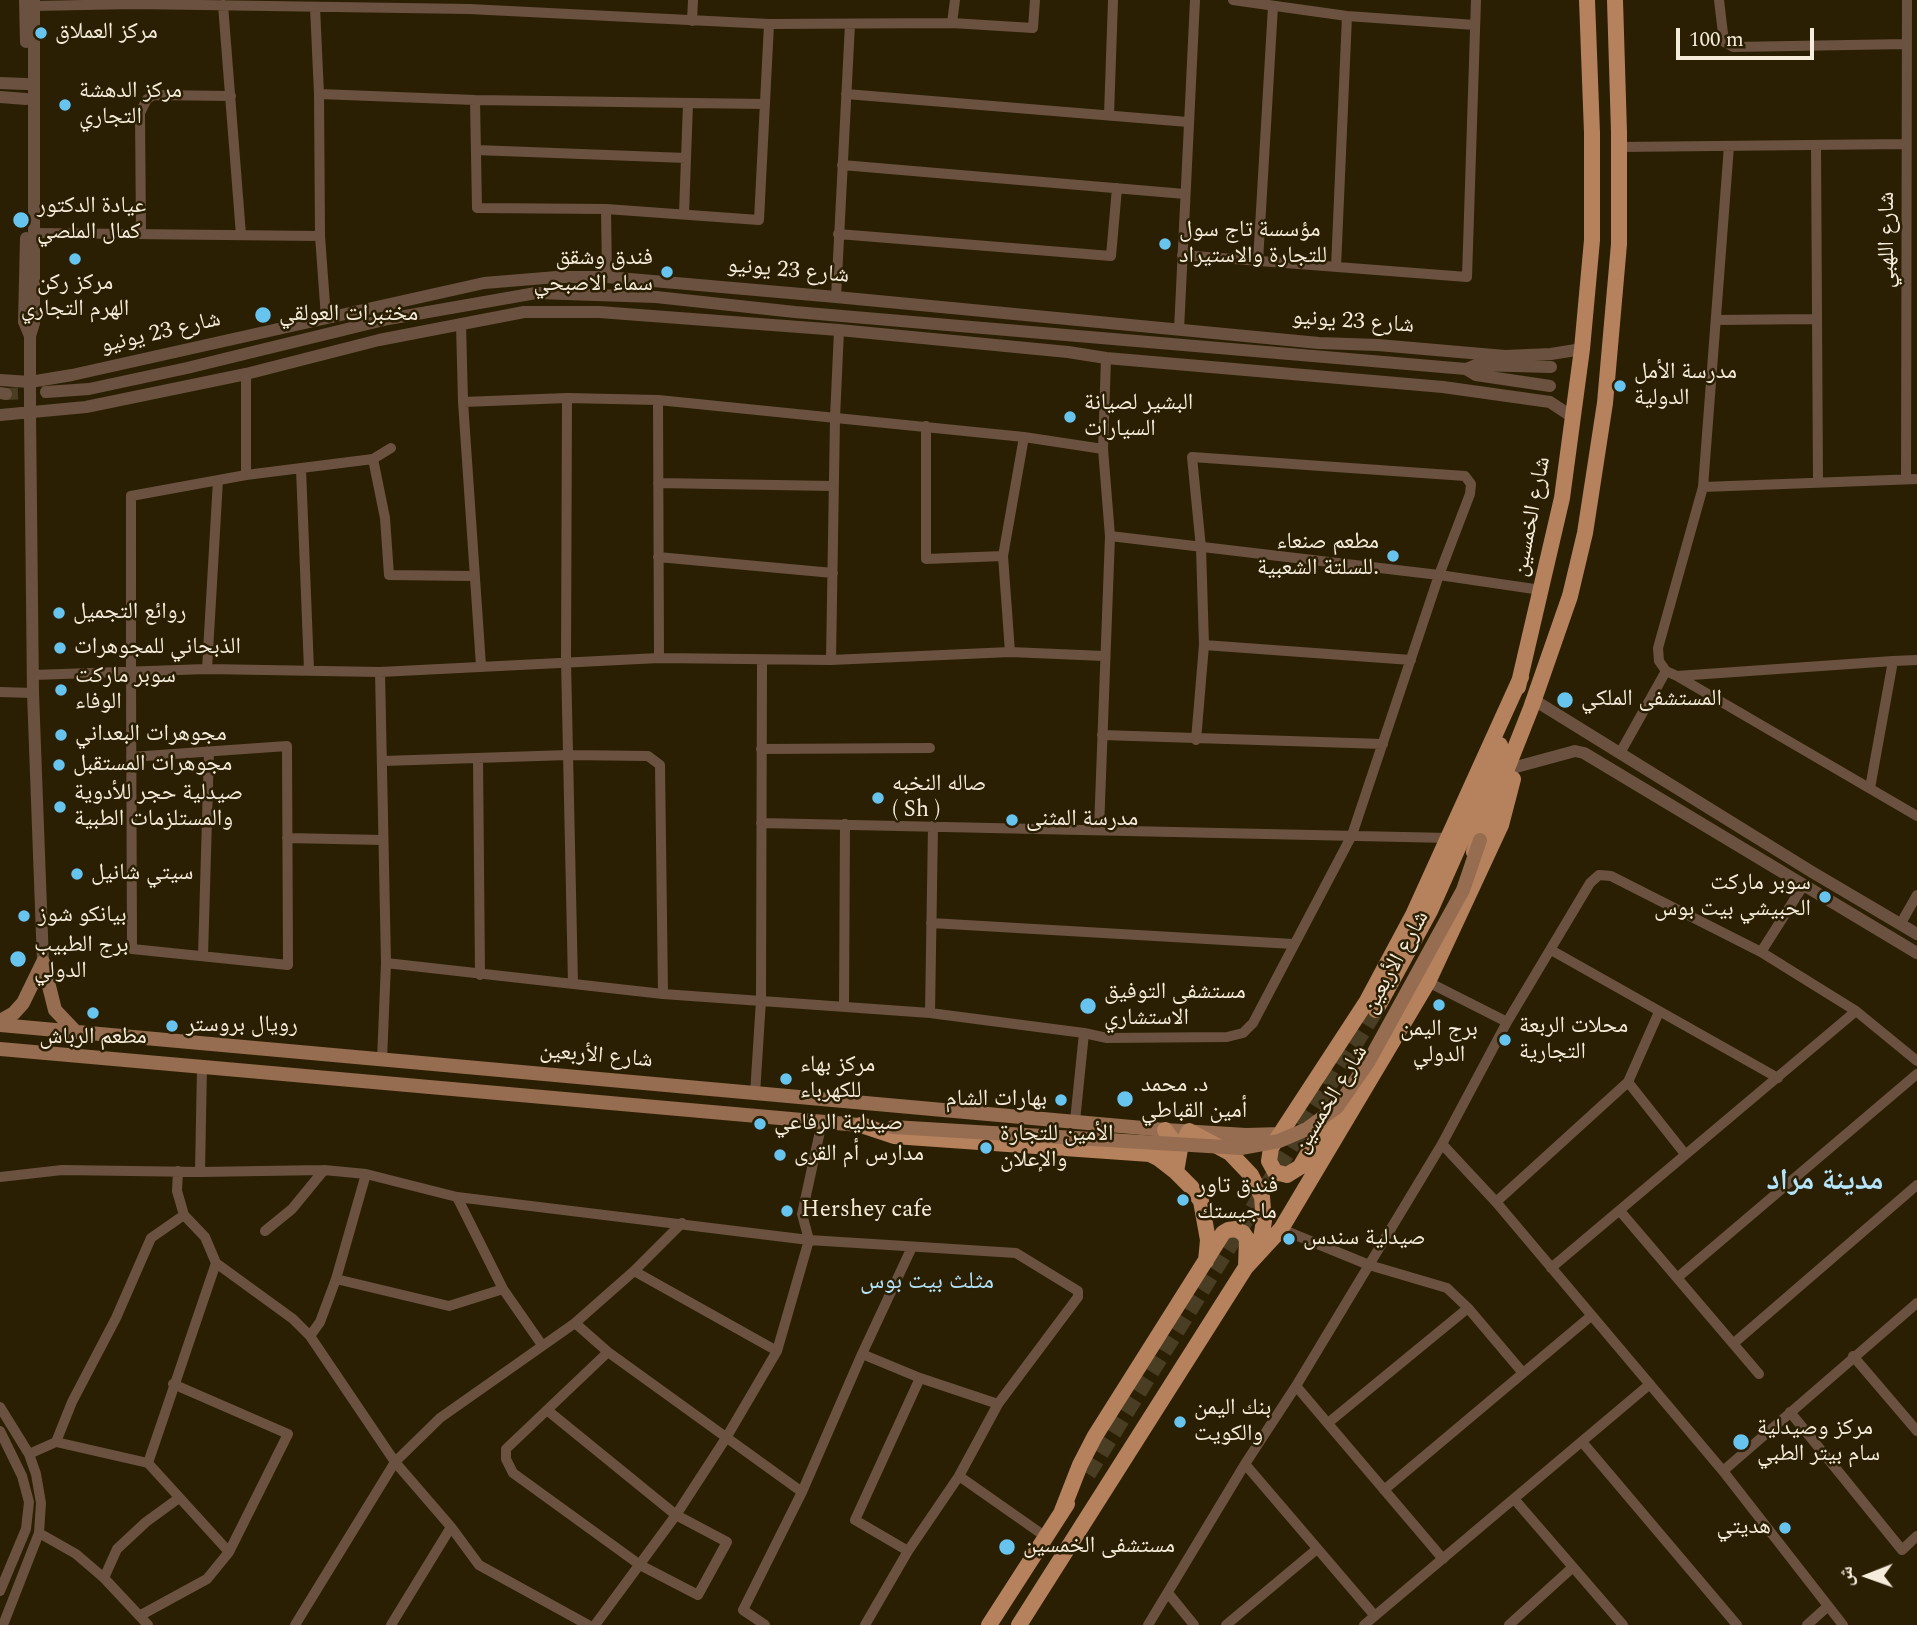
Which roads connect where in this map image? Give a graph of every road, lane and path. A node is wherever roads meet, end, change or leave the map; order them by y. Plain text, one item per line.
1 (693, 0) edge
2 (955, 0) edge
3 (1035, 0) edge
4 (1113, 0) edge
5 (1195, 0) edge
6 (1233, 0) edge
7 (1476, 0) edge
8 (1587, 0) edge
9 (1615, 0) edge
10 (1719, 0) edge
11 (1907, 0) edge
12 (31, 2) edge
13 (134, 2) edge
14 (392, 4) edge
15 (223, 5) junction
16 (469, 5) edge
17 (1273, 6) junction
18 (315, 7) junction
19 (1347, 16) junction
20 (692, 21) junction
21 (952, 23) junction
22 (769, 24) junction
23 (850, 24) junction
24 (1475, 25) junction
25 (1906, 44) junction
26 (1617, 75) junction
27 (1589, 76) junction
28 (0, 83) edge
29 (26, 84) junction
30 (320, 94) junction
31 (846, 94) junction
32 (231, 96) junction
33 (0, 97) edge
34 (26, 99) junction
35 (475, 100) junction
36 (688, 103) junction
37 (765, 104) junction
38 (1109, 115) junction
39 (1188, 122) junction
40 (1591, 133) junction
41 (1619, 140) junction
42 (1906, 144) junction
43 (1816, 145) junction
44 (1729, 146) junction
45 (476, 150) junction
46 (686, 158) junction
47 (842, 165) junction
48 (1117, 188) junction
49 (1185, 194) junction
50 (606, 209) junction
51 (684, 214) junction
52 (1912, 226) edge
53 (34, 233) junction
54 (141, 234) junction
55 (838, 234) junction
56 (241, 235) junction
57 (320, 236) junction
58 (1182, 255) junction
59 (1258, 261) junction
60 (1336, 267) junction
61 (607, 278) junction
62 (536, 293) junction
63 (836, 297) junction
64 (390, 302) junction
65 (475, 303) junction
66 (591, 313) junction
67 (326, 318) junction
68 (1817, 319) junction
69 (1716, 320) junction
70 (461, 323) junction
71 (839, 330) junction
72 (1180, 330) junction
73 (1029, 331) junction
74 (30, 336) junction
75 (1582, 349) junction
76 (1068, 352) junction
77 (1106, 358) junction
78 (1551, 360) junction
79 (187, 368) junction
80 (1466, 369) junction
81 (80, 373) junction
82 (246, 373) junction
83 (0, 380) edge
84 (30, 382) junction
85 (1550, 386) junction
86 (46, 392) tunnel mouth
87 (567, 398) junction
88 (658, 400) junction
89 (463, 402) junction
90 (1550, 402) junction
91 (86, 407) junction
92 (30, 414) junction
93 (0, 415) edge
94 (835, 418) junction
95 (1574, 418) junction
96 (926, 426) junction
97 (1024, 437) junction
98 (391, 448) dead end
99 (1103, 449) junction
100 (373, 459) junction
101 (301, 469) junction
102 (246, 475) junction
103 (1911, 479) edge
104 (218, 480) junction
105 (1818, 482) junction
106 (658, 483) junction
107 (833, 486) junction
108 (1703, 488) junction
109 (1110, 536) junction
110 (1201, 548) junction
111 (1003, 556) junction
112 (658, 557) junction
113 (833, 573) junction
114 (1439, 575) junction
115 (474, 576) junction
116 (1541, 590) junction
117 (1203, 645) junction
118 (1010, 652) junction
119 (1104, 656) junction
120 (659, 658) junction
121 (831, 660) junction
122 (1410, 660) junction
123 (1917, 660) edge
124 (566, 661) junction
125 (762, 661) junction
126 (1893, 661) junction
127 (481, 666) junction
128 (207, 668) junction
129 (309, 670) junction
130 (131, 671) junction
131 (1666, 671) junction
132 (380, 672) junction
133 (33, 675) junction
134 (1677, 676) junction
135 (1521, 677) junction
136 (0, 692) edge
137 (33, 693) junction
138 (1533, 704) junction
139 (1102, 735) junction
140 (1196, 740) junction
141 (1382, 744) junction
142 (930, 748) dead end
143 (761, 750) junction
144 (209, 751) junction
145 (1620, 753) junction
146 (569, 755) junction
147 (131, 757) junction
148 (478, 758) junction
149 (383, 761) junction
150 (1516, 767) junction
151 (1870, 788) junction
152 (1917, 816) edge
153 (761, 824) junction
154 (845, 824) junction
155 (933, 826) junction
156 (1099, 830) junction
157 (1352, 835) junction
158 (287, 838) junction
159 (1449, 838) junction
160 (1480, 840) junction
161 (383, 841) junction
162 (1803, 886) junction
163 (1917, 895) edge
164 (931, 923) junction
165 (1901, 923) junction
166 (1917, 934) edge
167 (1293, 944) junction
168 (1551, 950) junction
169 (1761, 952) junction
170 (1917, 953) edge
171 (203, 956) junction
172 (43, 962) junction
173 (386, 963) junction
174 (480, 975) junction
175 (1428, 982) junction
176 (573, 984) junction
177 (663, 994) junction
178 (761, 999) junction
179 (844, 1005) junction
180 (1376, 1010) tunnel mouth
181 (1856, 1011) junction
182 (1659, 1012) junction
183 (930, 1013) junction
184 (1507, 1022) junction
185 (0, 1023) edge
186 (75, 1031) junction
187 (1084, 1033) junction
188 (0, 1049) edge
189 (382, 1060) junction
190 (1917, 1061) edge
191 (202, 1067) junction
192 (1917, 1074) edge
193 (1778, 1078) junction
194 (1628, 1082) junction
195 (755, 1094) junction
196 (1291, 1120) junction
197 (1074, 1121) junction
198 (822, 1122) junction
199 (861, 1125) junction
200 (1165, 1130) junction
201 (1189, 1131) junction
202 (1442, 1144) junction
203 (1685, 1154) junction
204 (1158, 1158) junction
205 (324, 1170) junction
206 (178, 1171) junction
207 (200, 1172) junction
208 (1176, 1172) junction
209 (366, 1174) junction
210 (0, 1177) edge
211 (1917, 1185) edge
212 (457, 1197) junction
213 (1496, 1202) junction
214 (1620, 1211) junction
215 (184, 1215) junction
216 (682, 1223) junction
217 (1281, 1229) junction
218 (265, 1231) dead end
219 (809, 1240) junction
220 (912, 1247) junction
221 (1206, 1261) junction
222 (1250, 1262) junction
223 (216, 1263) junction
224 (1368, 1265) junction
225 (1551, 1268) junction
226 (634, 1271) junction
227 (1677, 1278) junction
228 (336, 1279) junction
229 (503, 1289) junction
230 (1917, 1303) edge
231 (1468, 1308) junction
232 (1591, 1316) junction
233 (575, 1323) junction
234 (310, 1336) junction
235 (1734, 1343) junction
236 (542, 1345) junction
237 (777, 1351) junction
238 (608, 1352) junction
239 (862, 1354) junction
240 (1853, 1356) junction
241 (1522, 1373) junction
242 (1759, 1374) dead end
243 (920, 1378) junction
244 (173, 1384) junction
245 (1650, 1384) junction
246 (1296, 1385) junction
247 (998, 1404) junction
248 (0, 1407) edge
249 (547, 1410) junction
250 (1790, 1412) junction
251 (1328, 1423) junction
252 (1915, 1425) edge
253 (0, 1431) edge
254 (726, 1438) junction
255 (56, 1442) junction
256 (1583, 1443) junction
257 (5, 1453) edge
258 (29, 1454) junction
259 (395, 1462) junction
260 (148, 1463) junction
261 (1245, 1464) junction
262 (1723, 1471) junction
263 (1088, 1474) tunnel mouth
264 (958, 1476) junction
265 (1384, 1490) junction
266 (802, 1492) junction
267 (178, 1499) junction
268 (1516, 1500) junction
269 (1062, 1511) junction
270 (676, 1515) junction
271 (451, 1527) junction
272 (39, 1533) junction
273 (1917, 1536) edge
274 (1046, 1537) junction
275 (1317, 1549) junction
276 (908, 1550) junction
277 (229, 1552) junction
278 (1443, 1559) junction
279 (640, 1565) junction
280 (1573, 1567) junction
281 (104, 1578) junction
282 (0, 1591) edge
283 (1168, 1593) junction
284 (1828, 1606) junction
285 (141, 1615) junction
286 (1375, 1616) junction
287 (3, 1625) edge
288 (148, 1625) edge
289 (295, 1625) edge
290 (391, 1625) edge
291 (588, 1625) edge
292 (595, 1625) edge
293 (765, 1625) edge
294 (865, 1625) edge
295 (989, 1625) edge
296 (1020, 1625) edge
297 (1148, 1625) edge
298 (1194, 1625) edge
299 (1226, 1625) edge
300 (1364, 1625) edge
301 (1508, 1625) edge
302 (1623, 1625) edge
303 (1737, 1625) edge
304 (1807, 1625) edge
305 (1843, 1625) edge

1 - 20 street
2 - 21 street
3 - 21 street
4 - 38 street
5 - 39 street
6 - 17 street
7 - 24 street
8 - 27 main road, شارع الخمسين
9 - 26 main road, شارع الخمسين
10 - 25 street
11 - 25 street, شارع اللهبي
12 - 13 street
12 - 29 street
12 - 53 street
13 - 15 street
14 - 16 street
14 - 18 street
15 - 18 street
15 - 32 street
16 - 20 street
17 - 19 street
17 - 59 street
18 - 30 street
19 - 24 street
19 - 60 street
20 - 22 street
21 - 23 street
22 - 23 street
22 - 37 street
23 - 31 street
24 - 60 street
25 - 42 street, شارع اللهبي
26 - 27 main road
26 - 41 main road, شارع الخمسين
27 - 40 main road, شارع الخمسين
28 - 29 street
29 - 34 street
30 - 35 street
30 - 57 street
31 - 38 street
31 - 47 street
32 - 54 street
32 - 56 street
33 - 34 street
34 - 74 street
35 - 36 street
35 - 45 street
36 - 37 street
36 - 46 street
37 - 51 street
38 - 39 street
39 - 49 street
40 - 41 main road
40 - 75 main road, شارع الخمسين
41 - 44 street
41 - 138 main road, شارع الخمسين
42 - 43 street
42 - 52 street, شارع اللهبي
43 - 44 street
43 - 68 street
44 - 69 street
45 - 46 street
45 - 50 street
46 - 51 street
47 - 48 street
47 - 55 street
48 - 49 street
48 - 55 street
49 - 58 street
50 - 51 street
50 - 61 street
52 - 103 street, شارع اللهبي
53 - 54 street
53 - 74 street
54 - 56 street
55 - 63 street
56 - 57 street
57 - 67 street
58 - 59 street
58 - 72 street
59 - 60 street
61 - 63 street, شارع 23 يونيو
61 - 64 street, شارع 23 يونيو
62 - 65 street
62 - 66 street
62 - 73 street
63 - 72 street, شارع 23 يونيو
64 - 65 street
64 - 67 street, شارع 23 يونيو
65 - 79 street
66 - 70 street
66 - 71 street
67 - 81 street, شارع 23 يونيو
68 - 69 street
68 - 105 street
69 - 108 street
70 - 82 street
70 - 89 street
71 - 76 street
71 - 94 street
72 - 78 street, شارع 23 يونيو
73 - 76 street
73 - 80 street
74 - 84 street
75 - 78 street, شارع 23 يونيو
75 - 95 main road, شارع الخمسين
76 - 77 street
77 - 90 street
77 - 99 street
78 - 80 street
78 - 85 street
79 - 81 street
79 - 86 street
79 - 91 street
80 - 85 street
81 - 84 street, شارع 23 يونيو
82 - 91 street
82 - 102 street
83 - 84 street, شارع 23 يونيو
84 - 92 street
85 - 90 street
87 - 88 street
87 - 89 street
87 - 124 street
88 - 94 street
88 - 106 street
89 - 115 street
90 - 95 street
91 - 92 street
92 - 93 street
92 - 133 street
94 - 96 street
94 - 107 street
95 - 116 main road, شارع الخمسين
96 - 97 street
96 - 111 street
97 - 99 street
97 - 111 street
98 - 100 street
99 - 109 street
100 - 101 street
100 - 115 street
101 - 102 street
101 - 129 street
102 - 104 street
103 - 105 street
104 - 128 street
104 - 130 street
105 - 108 street
106 - 107 street
106 - 112 street
107 - 113 street
108 - 131 street
109 - 110 street
109 - 119 street
110 - 114 street
110 - 114 street
110 - 117 street
111 - 118 street
112 - 113 street
112 - 120 street
113 - 121 street
114 - 116 street
114 - 122 street
115 - 127 street
116 - 135 main road, شارع الخمسين
117 - 122 street
117 - 140 street
118 - 119 street
118 - 121 street
119 - 139 street
120 - 124 street
120 - 125 street
121 - 125 street
122 - 141 street
123 - 126 street
124 - 127 street
124 - 146 street
125 - 143 street
126 - 134 street
126 - 151 street
127 - 132 street
128 - 129 street
128 - 130 street
129 - 132 street
130 - 133 street
130 - 147 street
131 - 134 street
131 - 145 street
132 - 149 street
133 - 137 street
134 - 151 street
135 - 159 main road
135 - 180 main road, شارع الخمسين
136 - 137 street
137 - 172 street
138 - 145 street
138 - 150 main road, شارع الخمسين
138 - 160 main road, شارع الخمسين
139 - 140 street
139 - 156 street
140 - 141 street
141 - 157 street
142 - 143 street
143 - 153 street
144 - 147 street
144 - 158 street
144 - 171 street
145 - 165 street
146 - 148 street
146 - 176 street
146 - 177 street
147 - 171 street
148 - 149 street
148 - 174 street
149 - 161 street
150 - 162 street
150 - 175 main road, شارع الخمسين
151 - 152 street
153 - 154 street
153 - 178 street
154 - 155 street
154 - 179 street
155 - 156 street
155 - 164 street
156 - 157 street
157 - 159 street
157 - 167 street
158 - 161 street
158 - 171 street
159 - 196 main road
160 - 196 main road, شارع الخمسين
160 - 199 main road, شارع الأربعين, bridge
161 - 173 street
162 - 169 street
162 - 170 street
163 - 165 street
164 - 167 street
164 - 183 street
165 - 166 street
167 - 187 street
168 - 169 street
168 - 182 street
168 - 184 street
169 - 181 street
172 - 185 main road
172 - 186 main road
173 - 174 street
173 - 189 street
174 - 176 street
175 - 184 street
175 - 217 main road, شارع الخمسين
176 - 177 street
177 - 178 street
178 - 179 street
178 - 195 street
179 - 183 street
181 - 190 street
181 - 193 street
182 - 193 street
182 - 194 street
183 - 187 street
184 - 202 street
185 - 186 main road, شارع الأربعين
186 - 189 main road, شارع الأربعين
187 - 197 street
188 - 191 main road, شارع الأربعين
189 - 195 main road, شارع الأربعين
191 - 198 main road, شارع الأربعين
191 - 207 street
192 - 227 street
193 - 203 street
194 - 203 street
194 - 213 street
195 - 197 main road, شارع الأربعين
196 - 201 main road, شارع الأربعين
197 - 200 main road, شارع الأربعين
198 - 199 main road, شارع الأربعين
198 - 219 street
199 - 204 main road
200 - 201 main road, شارع الأربعين
200 - 204 main road
201 - 208 main road
201 - 222 main road
202 - 213 street
202 - 224 street
203 - 214 street
204 - 208 main road
205 - 207 street
205 - 209 street
205 - 218 street
206 - 207 street
206 - 210 street
206 - 215 street
208 - 221 main road
209 - 212 street
209 - 228 street
211 - 235 street
212 - 216 street
212 - 229 street
213 - 225 street
214 - 225 street
214 - 227 street
215 - 223 street
215 - 255 street
216 - 219 street
216 - 226 street
217 - 222 main road, شارع الخمسين
217 - 224 street
219 - 220 street
219 - 237 street
220 - 239 street
220 - 247 street
221 - 222 main road
221 - 269 main road
222 - 296 main road, شارع الخمسين
223 - 234 street
223 - 244 street
224 - 231 street
224 - 246 street
225 - 232 street
226 - 233 street
226 - 237 street
227 - 235 street
228 - 229 street
228 - 234 street
229 - 236 street
230 - 240 street
231 - 241 street
231 - 251 street
232 - 241 street
232 - 245 street
233 - 236 street
233 - 238 street
234 - 259 street
235 - 242 street
236 - 259 street
237 - 254 street
238 - 249 street
238 - 254 street
239 - 243 street
239 - 266 street
240 - 250 street
240 - 252 street
241 - 265 street
243 - 247 street
243 - 276 street
244 - 260 street
244 - 277 street
245 - 256 street
245 - 262 street
246 - 251 street
246 - 261 street
247 - 264 street
248 - 258 street
249 - 270 street
249 - 279 street
250 - 262 street
250 - 273 street
251 - 265 street
253 - 257 street
254 - 266 street
254 - 270 street
255 - 258 street
255 - 260 street
256 - 268 street
256 - 303 street
257 - 282 street
258 - 272 street
259 - 271 street
259 - 289 street
260 - 267 street
261 - 275 street
261 - 283 street
262 - 284 street
263 - 269 main road
264 - 274 street
264 - 276 street
265 - 278 street
266 - 293 street
267 - 277 street
267 - 281 street
268 - 278 street
268 - 280 street
269 - 274 main road
270 - 279 street
270 - 279 street
271 - 290 street
271 - 291 street
272 - 281 street
272 - 287 street
274 - 295 main road
275 - 286 street
275 - 299 street
276 - 294 street
277 - 285 street
278 - 286 street
279 - 292 street
280 - 301 street
280 - 302 street
281 - 285 street
283 - 297 street
283 - 298 street
284 - 304 street
284 - 305 street
285 - 288 street
286 - 300 street

